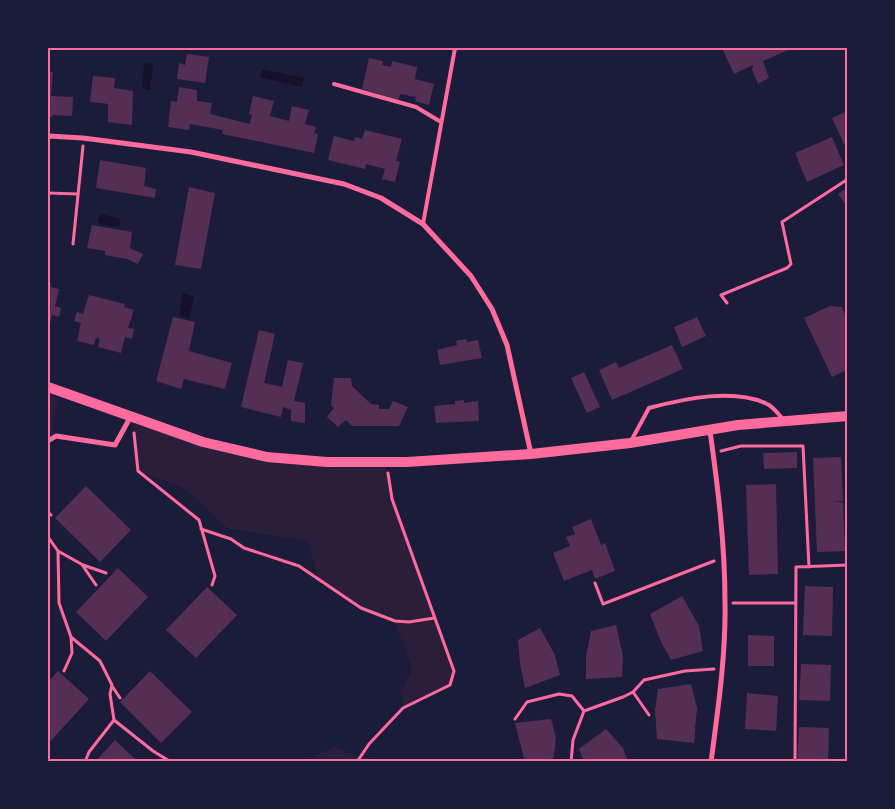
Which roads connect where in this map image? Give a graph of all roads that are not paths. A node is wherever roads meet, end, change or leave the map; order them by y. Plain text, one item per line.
1 (455, 48) edge
2 (334, 84) dead end
3 (441, 122) junction
4 (48, 136) edge
5 (423, 224) junction
6 (48, 387) edge
7 (132, 415) junction
8 (848, 416) edge
9 (785, 420) junction
10 (710, 431) junction
11 (48, 441) edge
12 (630, 443) junction
13 (531, 454) junction
14 (711, 762) edge

1 - 3 lane
2 - 3 lane
3 - 5 lane
4 - 5 street
5 - 13 street
6 - 7 main road
7 - 11 street
7 - 13 main road
8 - 9 main road
9 - 10 main road
9 - 12 lane
10 - 12 main road
10 - 14 street
12 - 13 main road

